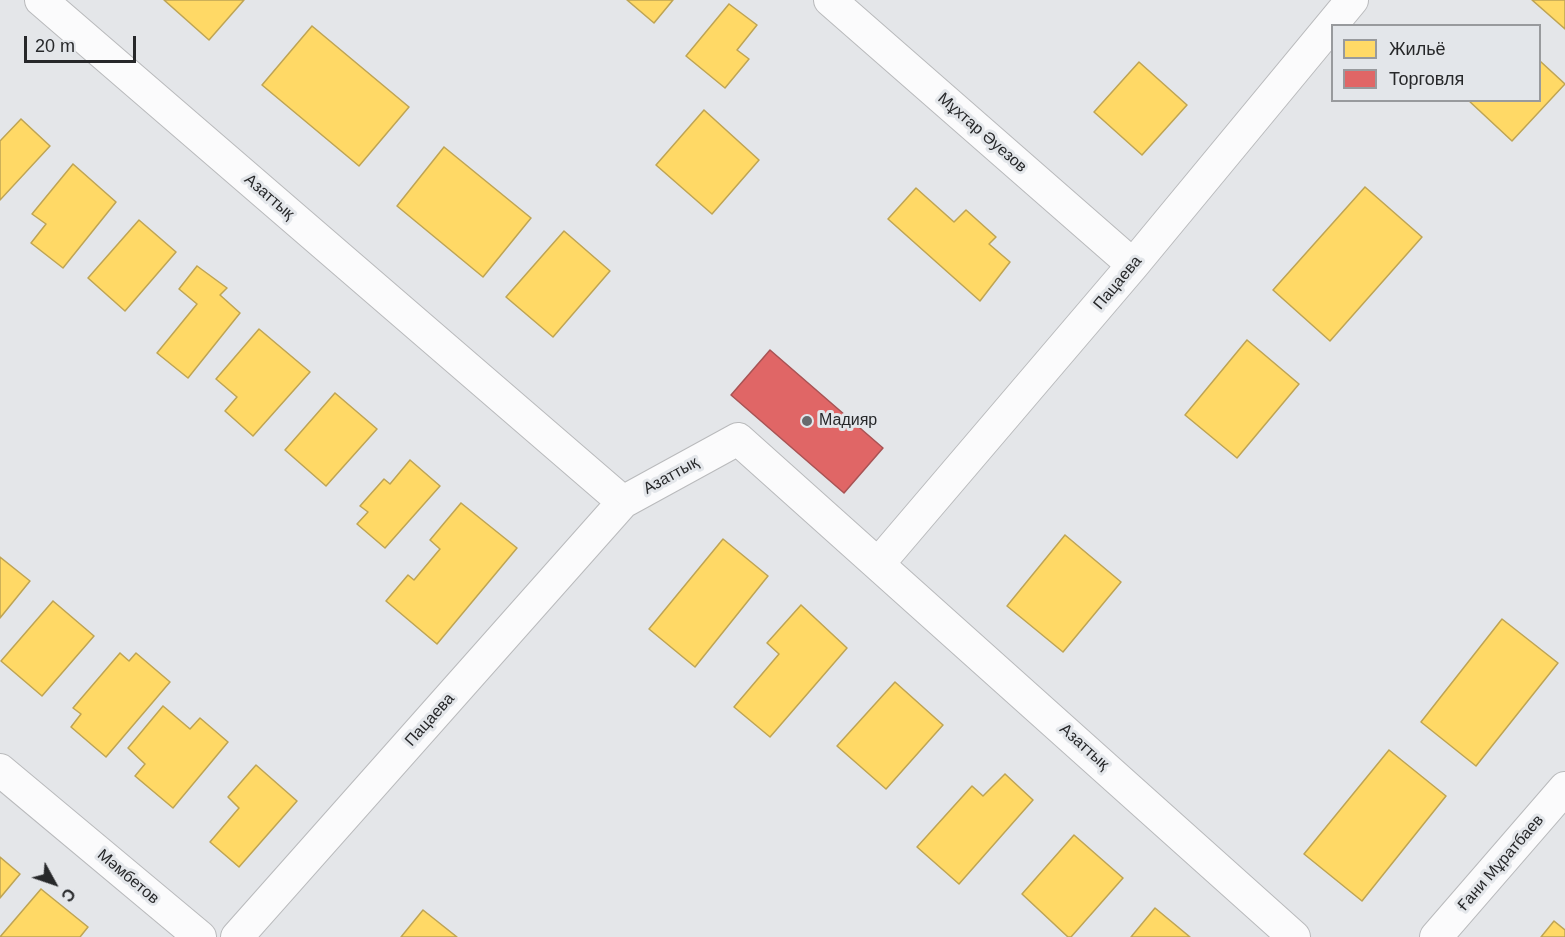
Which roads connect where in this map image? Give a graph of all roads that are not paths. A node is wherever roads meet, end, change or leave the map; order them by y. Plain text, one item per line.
1 (41, 0) edge
2 (831, 0) edge
3 (1352, 0) edge
4 (1332, 24) edge
5 (1331, 25) edge
6 (1133, 265) junction
7 (623, 502) junction
8 (879, 563) junction
9 (0, 770) edge
10 (1565, 788) edge
11 (200, 937) edge
12 (237, 937) edge
13 (1294, 937) edge
14 (1436, 937) edge

1 - 7 street, Азаттық
2 - 6 street, Мұхтар Әуезов
3 - 4 street, Пацаева
5 - 6 street, Пацаева
6 - 8 street, Пацаева
7 - 8 street, Азаттық
7 - 12 street, Пацаева
8 - 13 street, Азаттық
9 - 11 street, Мәмбетов
10 - 14 street, Ғани Мұратбаев

